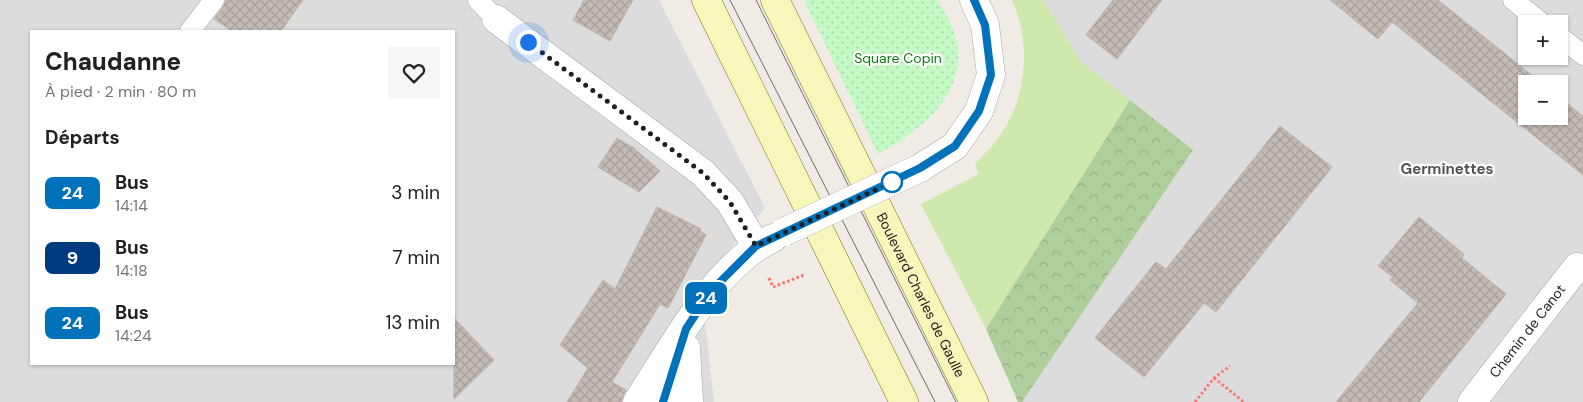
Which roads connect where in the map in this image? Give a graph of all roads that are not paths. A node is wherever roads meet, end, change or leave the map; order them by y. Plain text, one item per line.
1 (214, 0) edge
2 (706, 0) edge
3 (775, 0) edge
4 (974, 0) edge
5 (1513, 0) edge
6 (487, 9) edge
7 (1532, 15) edge
8 (191, 30) edge
9 (1568, 43) edge
10 (1583, 55) edge
11 (756, 246) junction
12 (1580, 264) edge
13 (686, 329) junction
14 (637, 402) edge
15 (662, 402) edge
16 (689, 402) edge
17 (904, 402) edge
18 (974, 402) edge
19 (1472, 402) edge

1 - 8 lane
2 - 17 main road
3 - 18 main road, Boulevard Charles de Gaulle
4 - 11 street, bridge
5 - 7 lane
6 - 11 street
9 - 10 lane
11 - 13 street
12 - 19 street, Chemin de Canot
13 - 14 street
13 - 15 street
13 - 16 street

